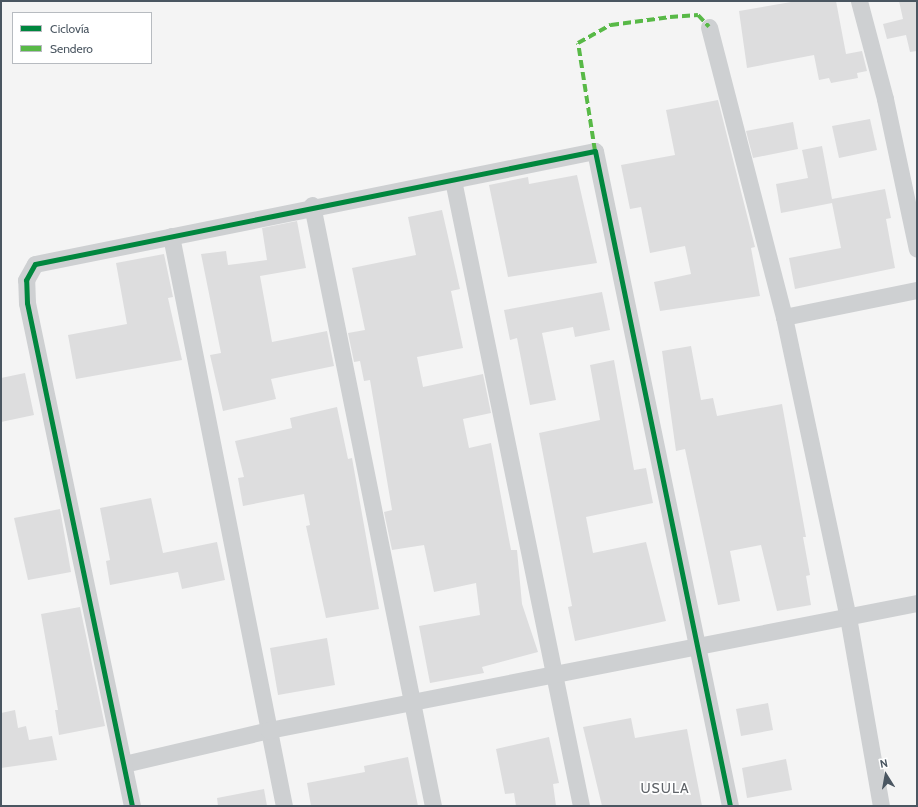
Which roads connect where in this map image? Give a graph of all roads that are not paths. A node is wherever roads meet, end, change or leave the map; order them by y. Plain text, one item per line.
1 (859, 1) edge
2 (709, 27) dead end
3 (453, 180) junction
4 (312, 205) junction
5 (170, 236) junction
6 (917, 249) edge
7 (917, 290) edge
8 (784, 317) junction
9 (917, 603) edge
10 (848, 617) junction
11 (700, 648) junction
12 (556, 676) junction
13 (413, 702) junction
14 (269, 730) junction
15 (124, 764) junction
16 (132, 806) edge
17 (284, 806) edge
18 (433, 806) edge
19 (581, 806) edge
20 (730, 806) edge
21 (881, 806) edge

1 - 6 street
2 - 8 street
3 - 4 street
3 - 11 street
3 - 12 street
4 - 5 street
4 - 13 street
5 - 14 street
5 - 15 street
7 - 8 street
8 - 10 street
9 - 10 street
10 - 11 street
10 - 21 street
11 - 12 street
11 - 20 street
12 - 13 street
12 - 19 street
13 - 14 street
13 - 18 street
14 - 15 street
14 - 17 street
15 - 16 street

